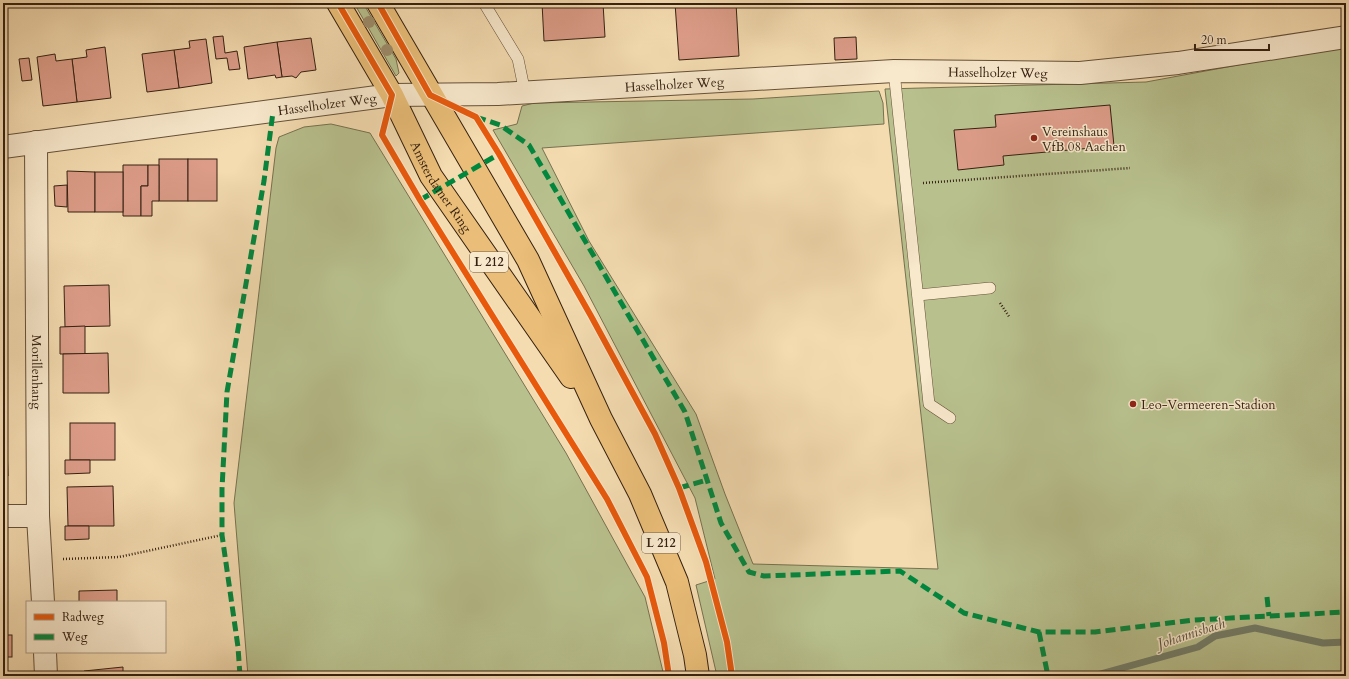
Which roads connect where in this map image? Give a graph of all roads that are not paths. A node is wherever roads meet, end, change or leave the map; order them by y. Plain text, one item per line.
1 (338, 3) edge
2 (378, 3) edge
3 (484, 3) edge
4 (1346, 37) edge
5 (894, 71) junction
6 (525, 92) junction
7 (430, 95) junction
8 (392, 96) junction
9 (36, 142) junction
10 (3, 147) edge
11 (990, 288) dead end
12 (918, 295) junction
13 (950, 418) dead end
14 (601, 419) junction
15 (3, 516) edge
16 (38, 516) junction
17 (43, 601) edge
18 (45, 653) edge
19 (46, 676) edge
20 (698, 676) edge

1 - 8 main road, Amsterdamer Ring / L 212
2 - 7 main road, Amsterdamer Ring / L 212
3 - 6 lane
4 - 5 street, Hasselholzer Weg
5 - 6 street, Hasselholzer Weg
5 - 12 lane
6 - 7 street, Hasselholzer Weg
7 - 8 street, Hasselholzer Weg
7 - 14 main road, Amsterdamer Ring / L 212
8 - 9 street, Hasselholzer Weg
8 - 14 main road, Amsterdamer Ring / L 212
9 - 10 street, Hasselholzer Weg
9 - 16 street, Morillenhang
11 - 12 lane
12 - 13 lane
14 - 20 main road, Amsterdamer Ring / L 212
15 - 16 street
16 - 17 street, Morillenhang
18 - 19 street

